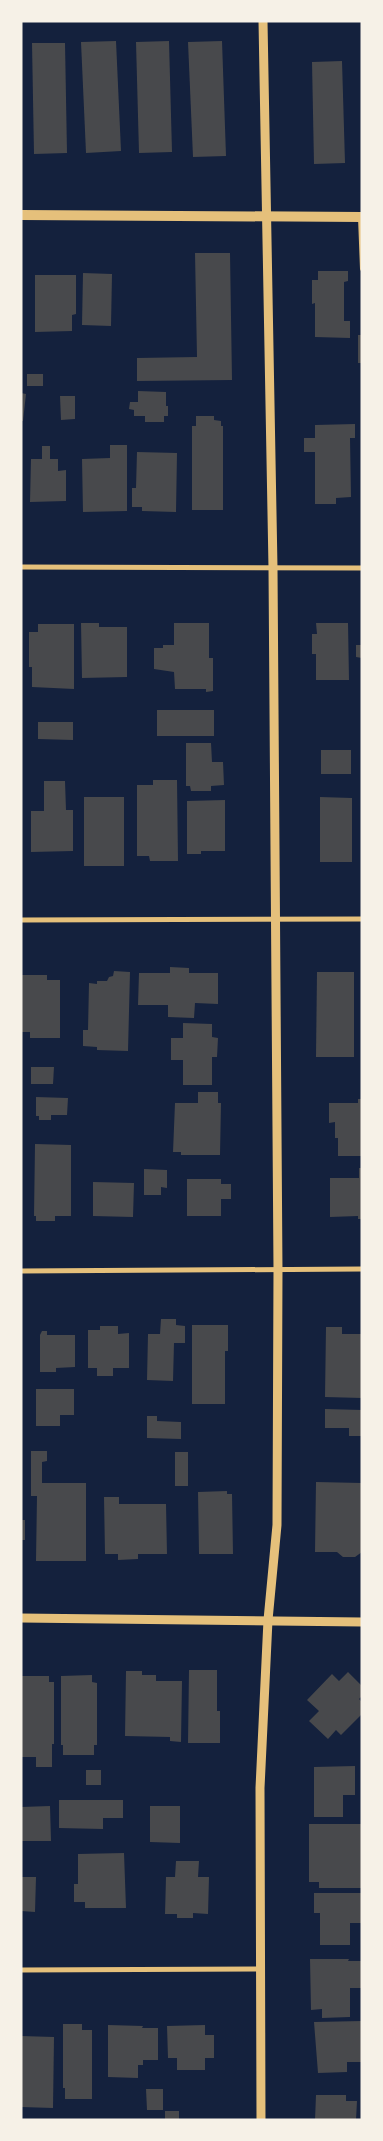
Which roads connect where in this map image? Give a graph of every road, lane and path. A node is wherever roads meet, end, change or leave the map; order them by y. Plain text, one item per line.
1 (263, 21) edge
2 (21, 215) edge
3 (268, 217) junction
4 (361, 217) edge
5 (362, 270) edge
6 (21, 567) edge
7 (273, 568) junction
8 (362, 568) edge
9 (362, 919) edge
10 (21, 920) edge
11 (274, 921) junction
12 (362, 1269) edge
13 (278, 1270) junction
14 (21, 1271) edge
15 (21, 1618) edge
16 (268, 1620) junction
17 (362, 1622) edge
18 (259, 1969) junction
19 (21, 1970) edge
20 (261, 2120) edge

1 - 3 street
2 - 3 main road
3 - 4 main road
3 - 7 street
4 - 5 lane
6 - 7 street
7 - 8 street
7 - 11 street
9 - 11 street
10 - 11 street
11 - 13 street
12 - 13 street
13 - 14 street
13 - 16 street
15 - 16 street
16 - 17 street
16 - 18 street
18 - 19 street
18 - 20 street

